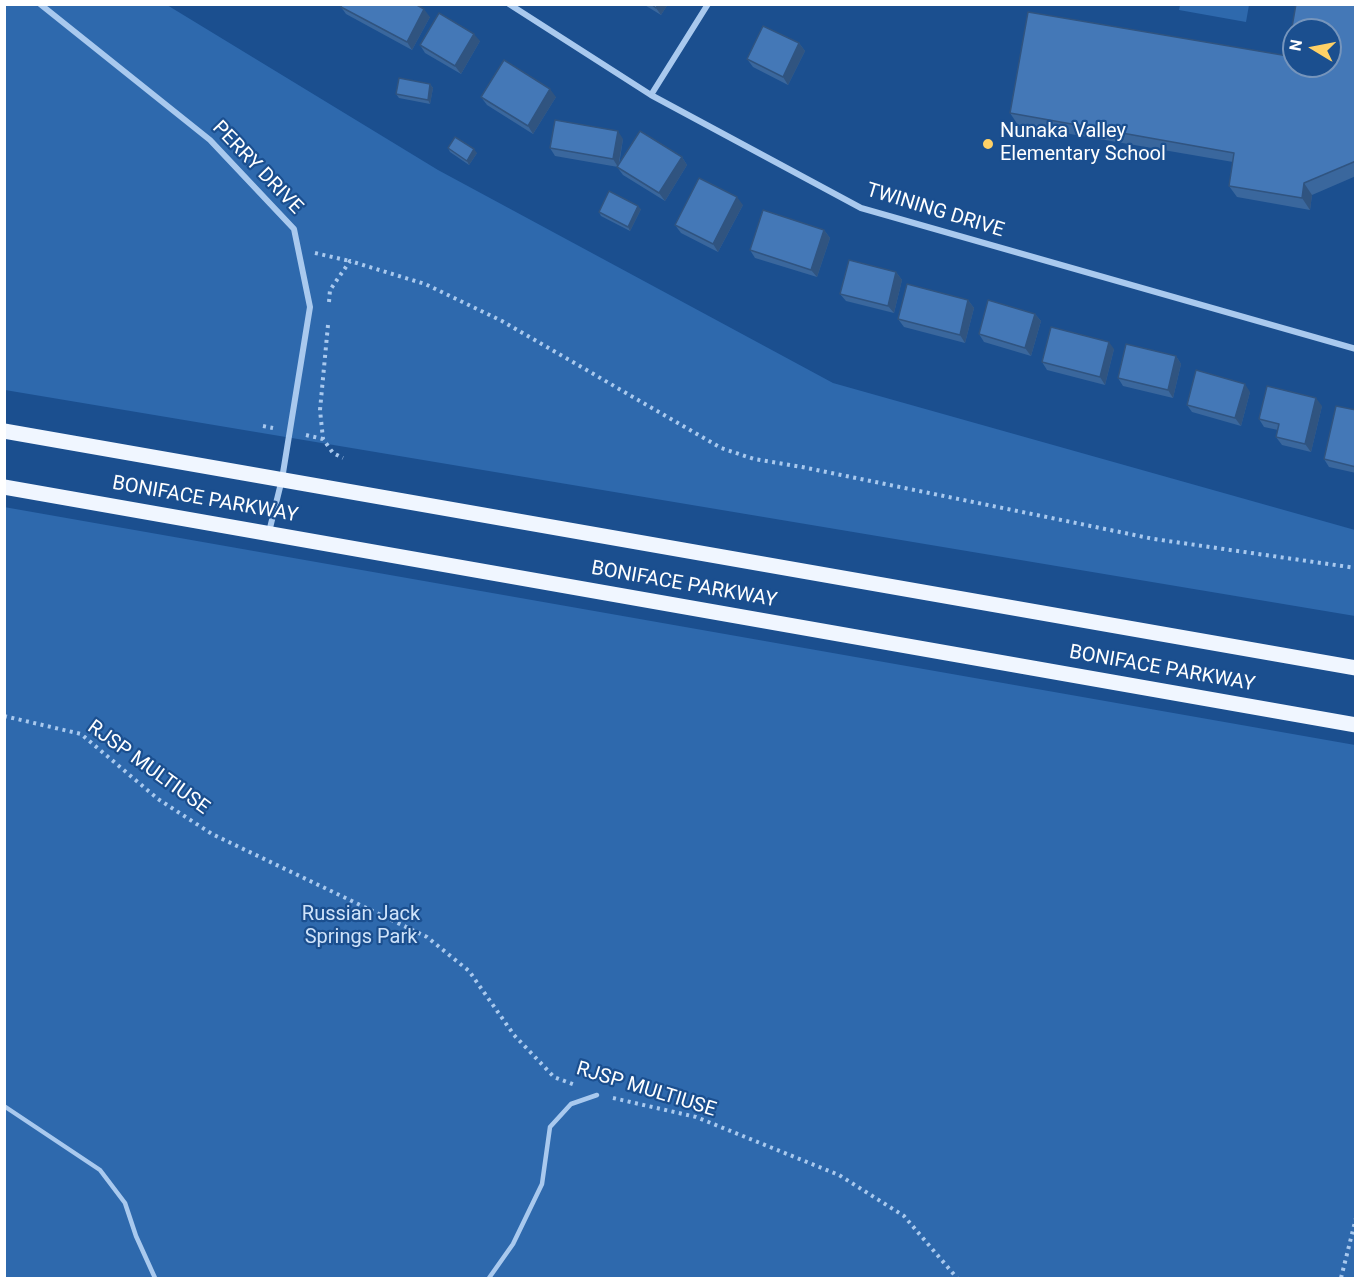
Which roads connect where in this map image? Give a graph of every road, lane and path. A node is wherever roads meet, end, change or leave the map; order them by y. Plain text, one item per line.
1 (40, 4) edge
2 (509, 4) edge
3 (708, 4) edge
4 (651, 95) junction
5 (298, 250) junction
6 (350, 261) junction
7 (328, 311) dead end
8 (328, 322) dead end
9 (1356, 350) edge
10 (4, 431) edge
11 (344, 458) dead end
12 (282, 479) junction
13 (4, 487) edge
14 (269, 532) junction
15 (1356, 568) edge
16 (1356, 668) edge
17 (4, 716) edge
18 (1356, 725) edge
19 (597, 1095) junction
20 (4, 1106) edge
21 (1356, 1218) edge
22 (155, 1278) edge
23 (489, 1278) edge
24 (957, 1278) edge
25 (1341, 1278) edge

1 - 5 street, PERRY DRIVE
2 - 4 street, TWINING DRIVE
3 - 4 street
4 - 9 street, TWINING DRIVE
5 - 6 path
5 - 12 street, PERRY DRIVE
6 - 7 path
6 - 15 path
8 - 11 path
10 - 12 main road, BONIFACE PARKWAY
12 - 14 street, PERRY DRIVE
12 - 16 main road, BONIFACE PARKWAY
13 - 14 main road, BONIFACE PARKWAY
14 - 18 main road, BONIFACE PARKWAY
17 - 19 path, RJSP MULTIUSE
19 - 23 lane
19 - 24 path, RJSP MULTIUSE
20 - 22 lane
21 - 25 path

